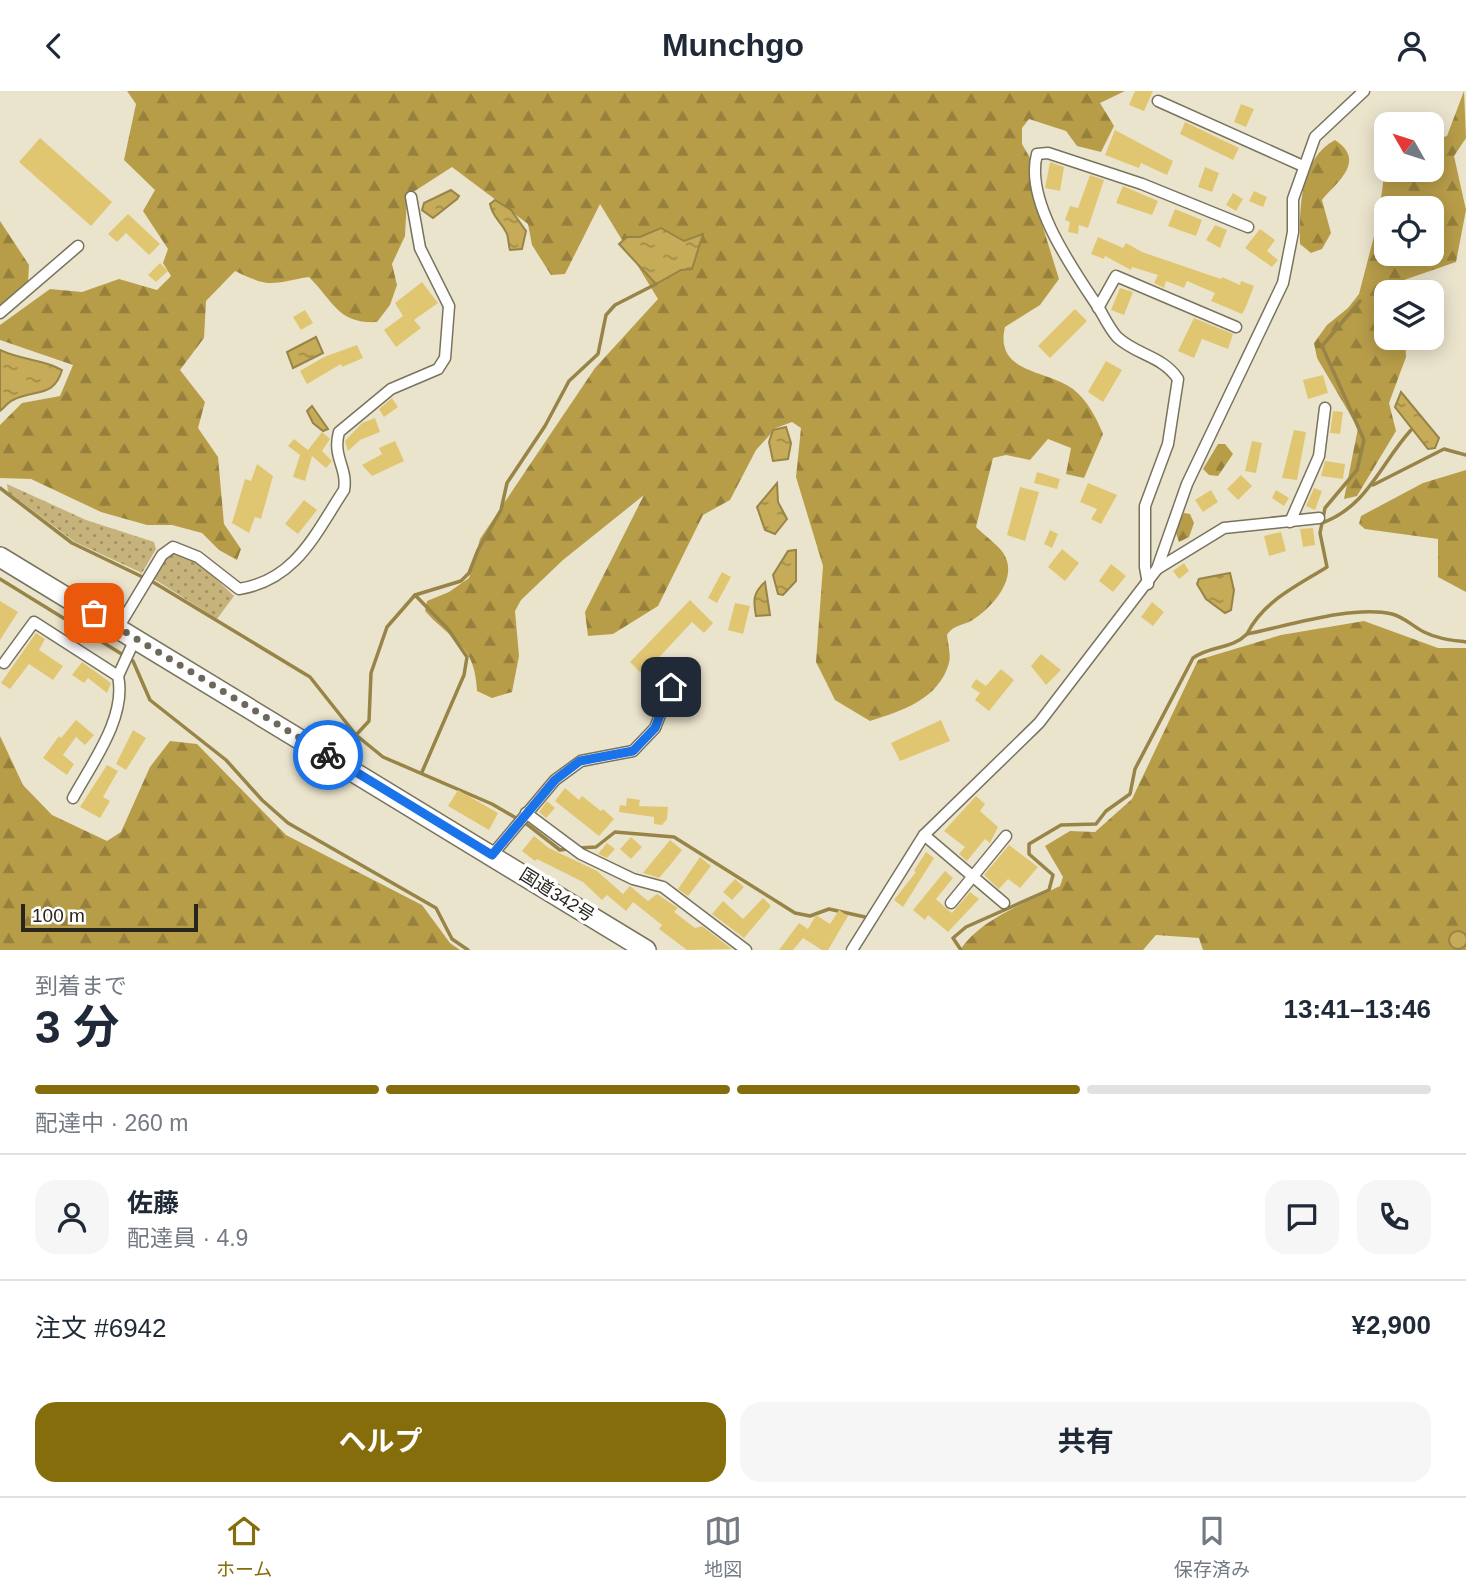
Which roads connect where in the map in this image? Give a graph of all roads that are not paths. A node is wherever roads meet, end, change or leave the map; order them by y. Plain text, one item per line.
1 (1364, 91) edge
2 (1158, 101) dead end
3 (1303, 166) junction
4 (411, 197) dead end
5 (1248, 227) dead end
6 (78, 246) dead end
7 (1098, 308) junction
8 (0, 313) edge
9 (1236, 327) dead end
10 (1325, 408) dead end
11 (1319, 518) dead end
12 (1290, 522) junction
13 (0, 557) edge
14 (1157, 569) junction
15 (1148, 583) junction
16 (118, 628) junction
17 (135, 639) junction
18 (4, 663) dead end
19 (118, 676) junction
20 (671, 687) dead end
21 (73, 798) dead end
22 (526, 813) junction
23 (924, 835) junction
24 (1006, 836) dead end
25 (492, 855) junction
26 (973, 877) junction
27 (951, 903) dead end
28 (1004, 903) dead end
29 (646, 950) edge
30 (746, 950) edge
31 (852, 950) edge

1 - 3 street
2 - 3 street
3 - 14 street
4 - 16 street
5 - 7 street
6 - 8 street
7 - 9 street
7 - 15 street
10 - 12 street
11 - 12 street
12 - 14 street
13 - 16 highway, 国道342号
14 - 15 street
15 - 23 street
16 - 17 highway, 国道342号
17 - 19 street
17 - 25 highway, 国道342号
18 - 19 street
19 - 21 street
20 - 22 street
22 - 25 street
22 - 30 street
23 - 26 street
23 - 31 street
24 - 26 street
25 - 29 highway, 国道342号
26 - 27 street
26 - 28 street

